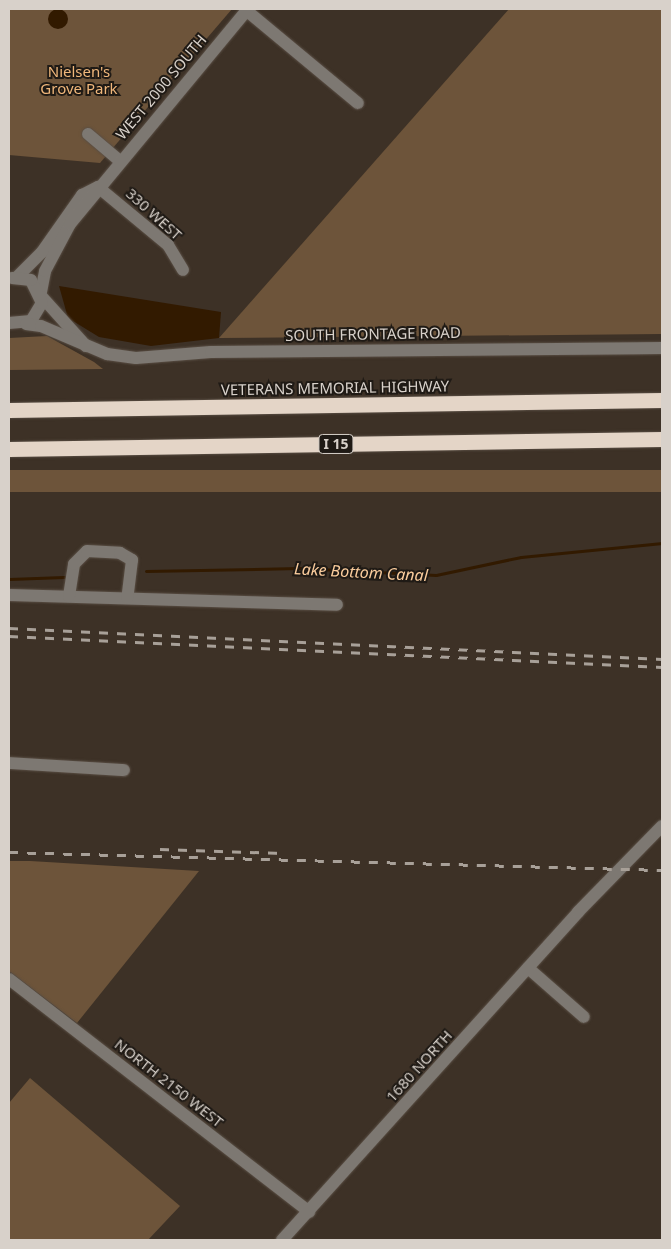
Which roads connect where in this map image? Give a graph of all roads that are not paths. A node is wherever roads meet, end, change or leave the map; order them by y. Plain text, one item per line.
1 (248, 10) edge
2 (358, 103) dead end
3 (88, 134) dead end
4 (120, 160) junction
5 (98, 187) junction
6 (183, 270) dead end
7 (12, 277) edge
8 (41, 294) junction
9 (9, 323) edge
10 (26, 324) junction
11 (86, 346) junction
12 (662, 348) edge
13 (662, 400) edge
14 (9, 410) edge
15 (662, 439) edge
16 (9, 449) edge
17 (9, 595) edge
18 (69, 596) junction
19 (127, 598) junction
20 (337, 605) dead end
21 (9, 763) edge
22 (124, 770) dead end
23 (662, 817) edge
24 (662, 826) edge
25 (578, 912) junction
26 (528, 968) junction
27 (9, 979) edge
28 (584, 1017) dead end
29 (309, 1212) junction
30 (282, 1240) edge

1 - 2 street
1 - 4 street, WEST 2000 SOUTH
3 - 4 street
4 - 5 street, WEST 2000 SOUTH
5 - 6 street, 330 WEST
5 - 7 street, WEST 2000 SOUTH
5 - 8 street, WEST 2000 SOUTH
7 - 8 street, SOUTH FRONTAGE ROAD
8 - 10 street, WEST 2000 SOUTH
8 - 11 street, SOUTH FRONTAGE ROAD
9 - 10 street, SOUTH FRONTAGE ROAD
10 - 11 street, SOUTH FRONTAGE ROAD
11 - 12 street, SOUTH FRONTAGE ROAD
13 - 14 highway, VETERANS MEMORIAL HIGHWAY
15 - 16 highway, I 15
17 - 18 street
18 - 19 street
18 - 19 street
19 - 20 street
21 - 22 street
23 - 25 street, 1680 NORTH
24 - 25 street, 1680 NORTH
25 - 26 street, 1680 NORTH
26 - 28 street
26 - 29 street, 1680 NORTH
27 - 29 street, NORTH 2150 WEST
29 - 30 street, 1680 NORTH

